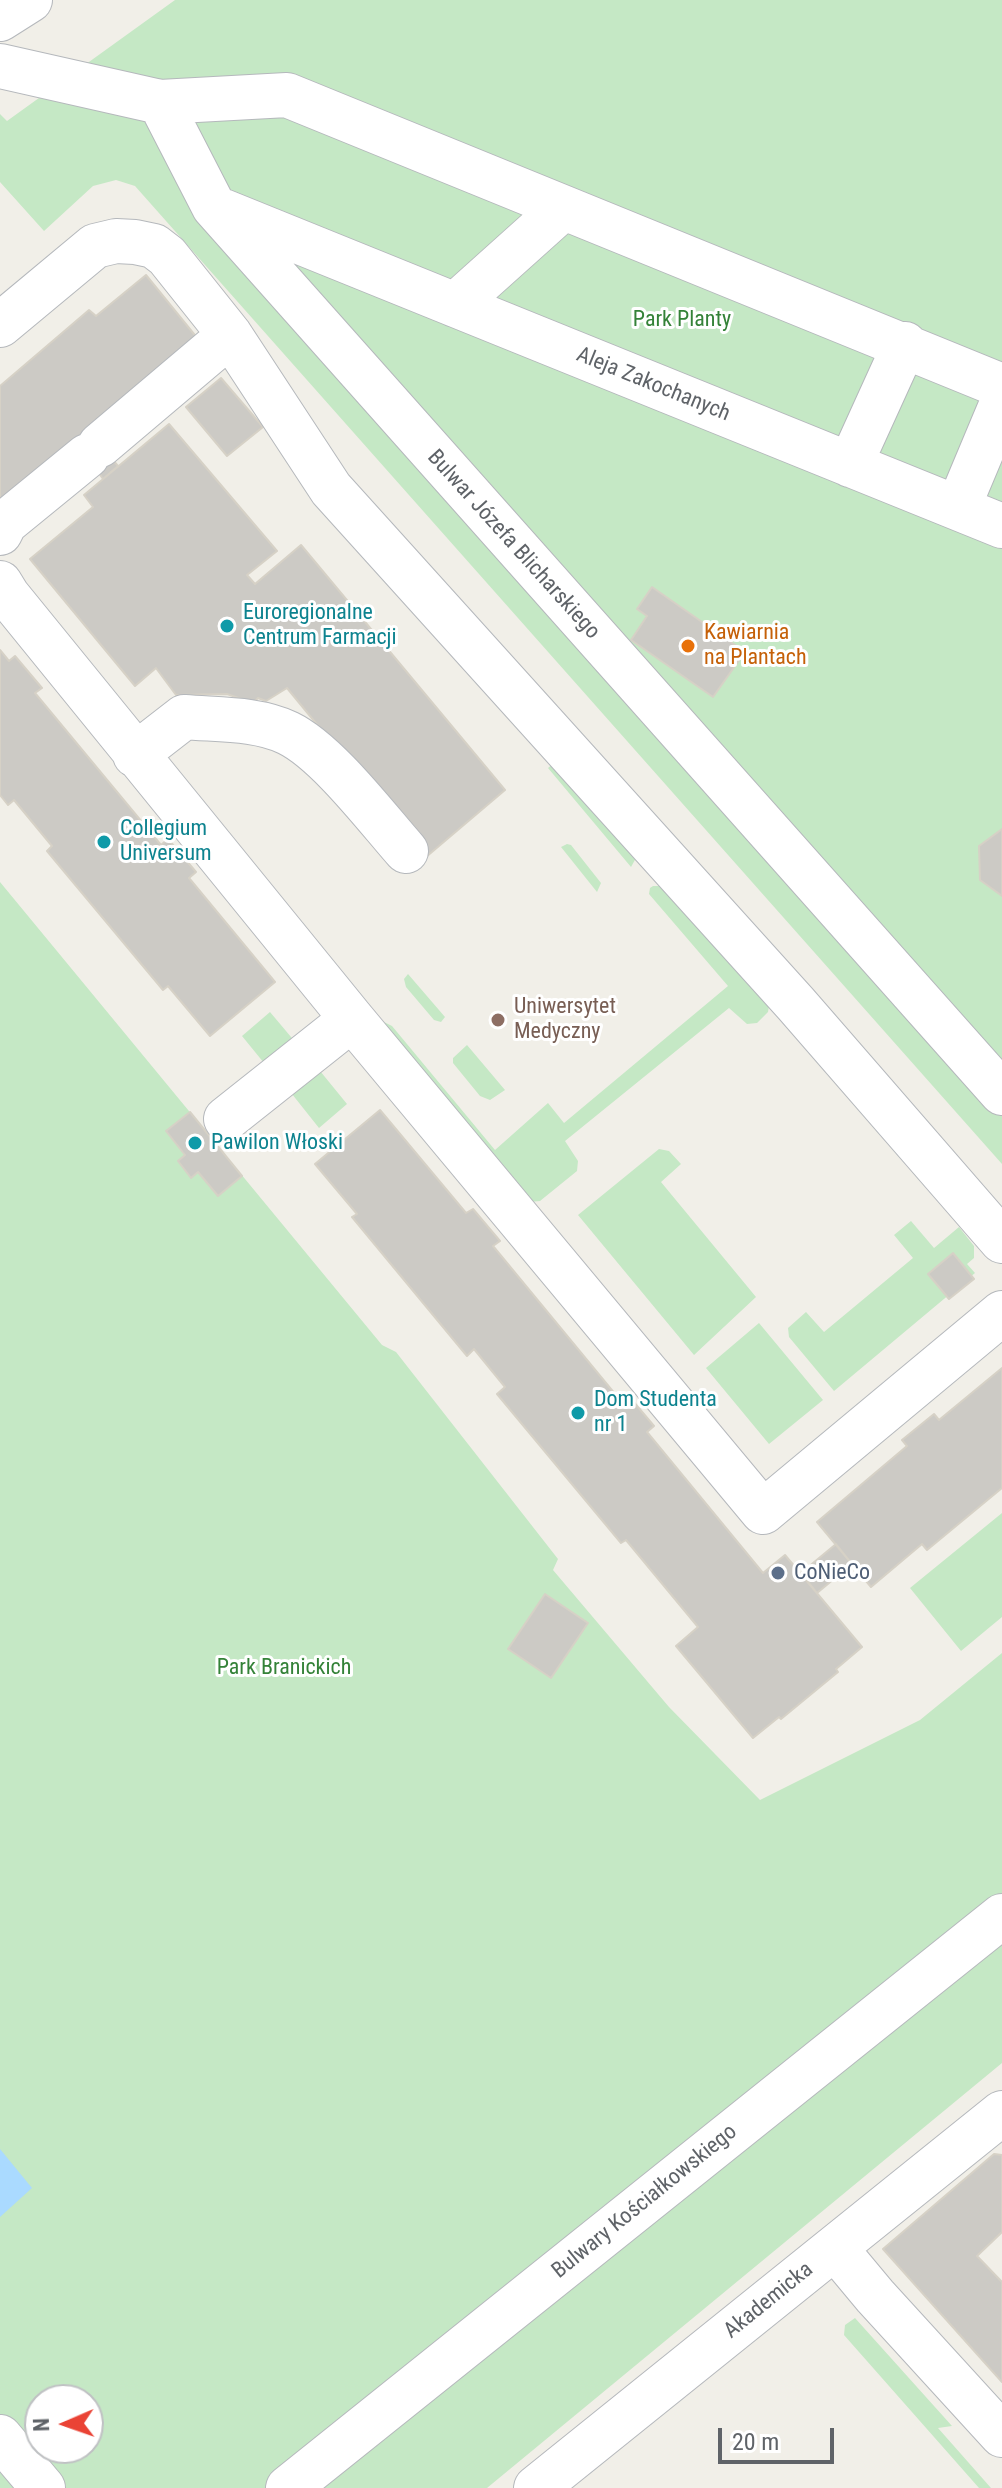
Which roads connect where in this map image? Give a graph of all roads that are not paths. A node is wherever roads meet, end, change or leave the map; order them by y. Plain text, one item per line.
1 (30, 0) edge
2 (0, 19) edge
3 (0, 66) edge
4 (160, 102) junction
5 (214, 207) junction
6 (562, 209) junction
7 (455, 305) junction
8 (0, 325) edge
9 (230, 335) junction
10 (905, 344) junction
11 (1002, 386) edge
12 (1002, 403) edge
13 (850, 465) junction
14 (958, 508) junction
15 (1002, 526) edge
16 (0, 533) edge
17 (0, 583) edge
18 (135, 755) junction
19 (406, 851) dead end
20 (352, 1019) junction
21 (1002, 1093) edge
22 (226, 1119) dead end
23 (1002, 1241) edge
24 (1002, 1313) edge
25 (1002, 1916) edge
26 (1002, 2113) edge
27 (835, 2248) junction
28 (1002, 2435) edge
29 (0, 2437) edge
30 (43, 2488) edge
31 (288, 2488) edge
32 (536, 2488) edge

1 - 2 street
3 - 4 street
4 - 5 street, Bulwar Józefa Blicharskiego
4 - 6 street
5 - 7 street, Aleja Zakochanych
5 - 21 street, Bulwar Józefa Blicharskiego
6 - 7 street
6 - 10 street
7 - 13 street, Aleja Zakochanych
8 - 9 street
9 - 16 street
9 - 23 street
10 - 11 street
10 - 13 street
12 - 14 street
13 - 14 street, Aleja Zakochanych
14 - 15 street, Aleja Zakochanych
17 - 18 street
18 - 19 street
18 - 20 street
20 - 22 street
20 - 24 street
25 - 31 street, Bulwary Kościałkowskiego
26 - 27 street, Akademicka
27 - 28 street
27 - 32 street, Akademicka
29 - 30 street

